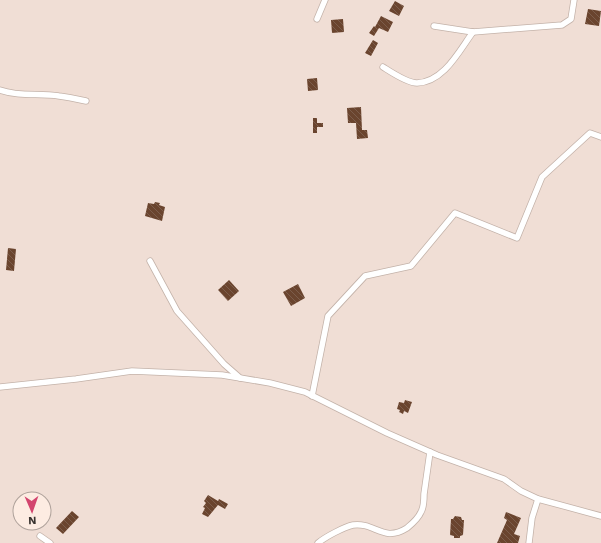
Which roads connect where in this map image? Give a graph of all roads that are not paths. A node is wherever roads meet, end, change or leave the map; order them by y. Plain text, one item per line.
1 (325, 0) edge
2 (574, 0) edge
3 (318, 19) dead end
4 (434, 26) dead end
5 (473, 32) junction
6 (383, 67) dead end
7 (0, 90) edge
8 (86, 101) dead end
9 (601, 137) edge
10 (150, 261) dead end
11 (240, 378) junction
12 (0, 386) edge
13 (312, 396) junction
14 (430, 452) junction
15 (538, 498) junction
16 (601, 516) edge
17 (40, 536) dead end
18 (50, 543) edge
19 (318, 543) edge
20 (529, 543) edge

1 - 3 street
2 - 5 street
4 - 5 street
5 - 6 street
7 - 8 street
9 - 13 street
10 - 11 street
11 - 12 street
11 - 13 street
13 - 14 street
14 - 15 street
14 - 19 street
15 - 16 street
15 - 20 street
17 - 18 street

